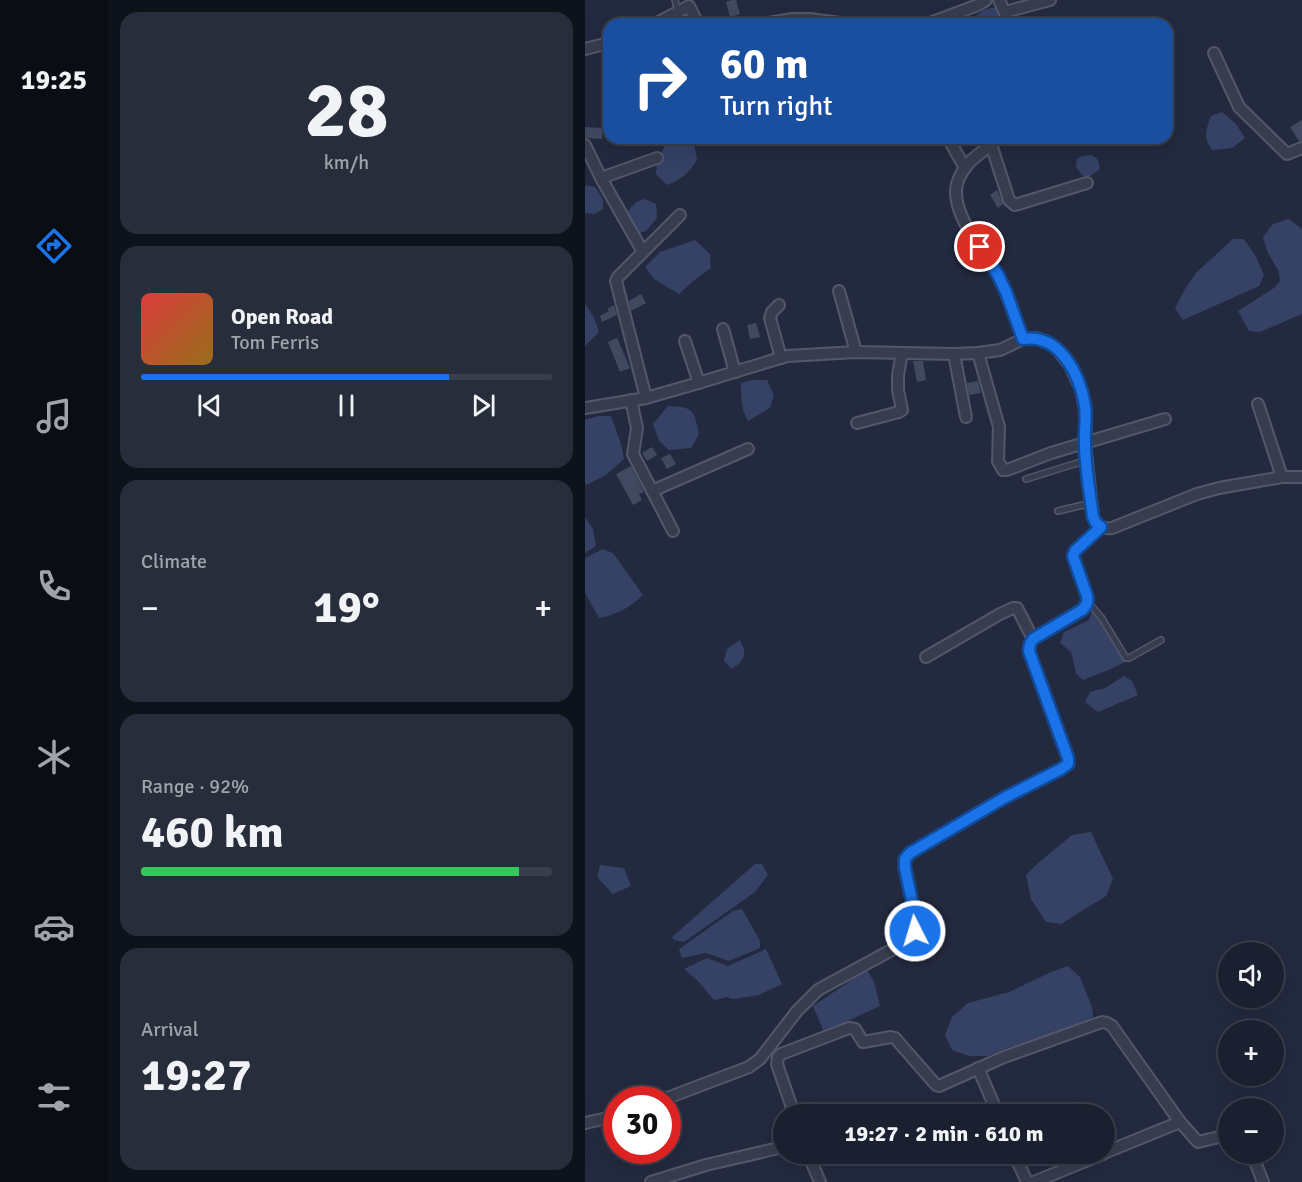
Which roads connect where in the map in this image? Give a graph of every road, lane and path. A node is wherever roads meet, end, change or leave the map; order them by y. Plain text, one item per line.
1 (675, 0) edge
2 (986, 0) edge
3 (999, 0) edge
4 (1050, 0) edge
5 (678, 12) junction
6 (1005, 12) junction
7 (666, 18) edge
8 (695, 18) edge
9 (954, 18) edge
10 (1008, 18) edge
11 (603, 44) edge
12 (585, 49) edge
13 (1214, 53) dead end
14 (951, 144) edge
15 (988, 144) edge
16 (991, 144) edge
17 (585, 146) edge
18 (1302, 148) edge
19 (657, 158) dead end
20 (965, 168) junction
21 (601, 178) junction
22 (1087, 183) dead end
23 (680, 215) dead end
24 (643, 252) junction
25 (839, 291) dead end
26 (779, 305) dead end
27 (723, 329) dead end
28 (1023, 339) junction
29 (685, 341) dead end
30 (856, 352) junction
31 (978, 352) junction
32 (902, 353) junction
33 (954, 354) junction
34 (781, 358) junction
35 (735, 372) junction
36 (699, 383) junction
37 (646, 398) junction
38 (631, 400) junction
39 (1258, 404) dead end
40 (585, 408) edge
41 (966, 417) dead end
42 (1165, 418) dead end
43 (857, 423) dead end
44 (1085, 444) junction
45 (748, 449) dead end
46 (1087, 460) junction
47 (1282, 477) junction
48 (1302, 477) edge
49 (1026, 478) dead end
50 (652, 491) junction
51 (1092, 503) junction
52 (1058, 511) dead end
53 (1101, 527) junction
54 (673, 531) dead end
55 (1087, 602) junction
56 (1033, 639) junction
57 (1161, 640) dead end
58 (926, 657) dead end
59 (978, 1068) junction
60 (681, 1093) edge
61 (791, 1104) edge
62 (994, 1104) edge
63 (603, 1119) edge
64 (1180, 1122) junction
65 (585, 1123) edge
66 (1218, 1137) edge
67 (1115, 1148) edge
68 (773, 1149) edge
69 (812, 1164) edge
70 (1019, 1164) edge
71 (1077, 1164) edge
72 (1256, 1164) edge
73 (651, 1182) edge
74 (820, 1182) edge
75 (1027, 1182) edge
76 (1034, 1182) edge
77 (1263, 1182) edge

1 - 5 lane
2 - 9 street
3 - 6 street
4 - 6 street
5 - 7 street
5 - 8 street
6 - 10 street
11 - 12 street
13 - 18 street
14 - 20 street
15 - 20 street
16 - 22 street
17 - 21 street
19 - 21 street
20 - 28 street
21 - 24 street
23 - 24 street
24 - 37 street
25 - 30 street
26 - 34 street
27 - 35 street
28 - 31 street
28 - 44 street
29 - 36 street
30 - 32 street
30 - 34 street
31 - 33 street
31 - 44 street
32 - 33 street
32 - 43 street
33 - 41 street
34 - 35 street
35 - 36 street
36 - 37 street
37 - 38 street
38 - 40 street
38 - 50 street
39 - 47 street
42 - 44 street
44 - 46 street
45 - 50 street
46 - 49 lane
46 - 51 street
47 - 48 street
47 - 53 street
50 - 54 street
51 - 52 lane
51 - 53 street
53 - 55 street
55 - 56 street
55 - 57 lane
56 - 58 street
56 - 60 street
59 - 61 street
59 - 62 street
59 - 64 street
63 - 65 street
64 - 66 street
64 - 67 street
68 - 73 street
69 - 74 street
70 - 75 street
71 - 76 street
72 - 77 street

